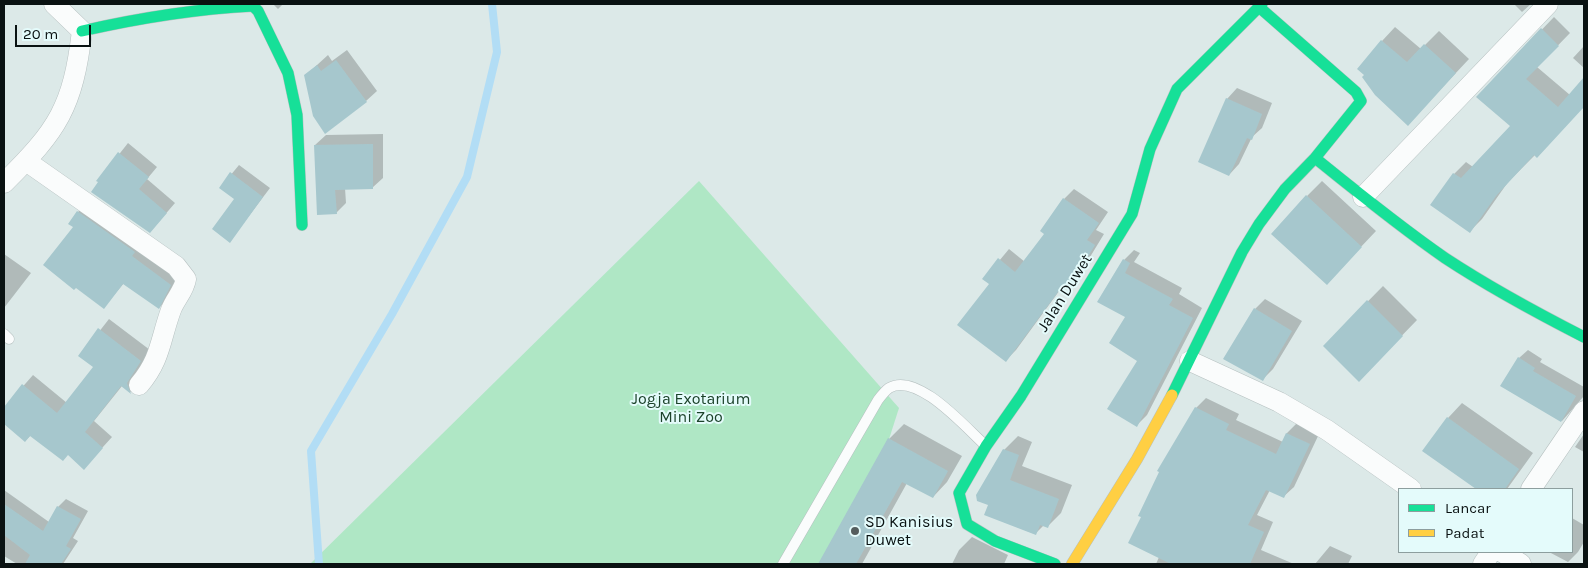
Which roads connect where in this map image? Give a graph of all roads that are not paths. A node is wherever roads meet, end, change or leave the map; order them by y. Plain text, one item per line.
1 (54, 4) edge
2 (1548, 4) edge
3 (1260, 5) edge
4 (82, 31) junction
5 (1315, 158) junction
6 (26, 161) junction
7 (4, 183) edge
8 (1363, 197) junction
9 (302, 225) dead end
10 (1584, 337) edge
11 (1190, 362) junction
12 (139, 385) dead end
13 (1584, 411) edge
14 (986, 446) junction
15 (1410, 488) edge
16 (1532, 488) edge
17 (1491, 553) edge
18 (1504, 553) edge
19 (783, 564) edge
20 (1055, 564) edge
21 (1072, 564) edge
22 (1483, 564) edge
23 (1521, 564) edge

1 - 4 street
2 - 8 street
3 - 5 street
3 - 14 street, Jalan Duwet
4 - 6 street
4 - 9 street
5 - 8 street
5 - 11 street
6 - 7 street
6 - 12 street
8 - 10 street
11 - 15 street
11 - 21 street
13 - 16 street
14 - 19 lane
14 - 20 street, Jalan Duwet
17 - 22 street
18 - 23 street

